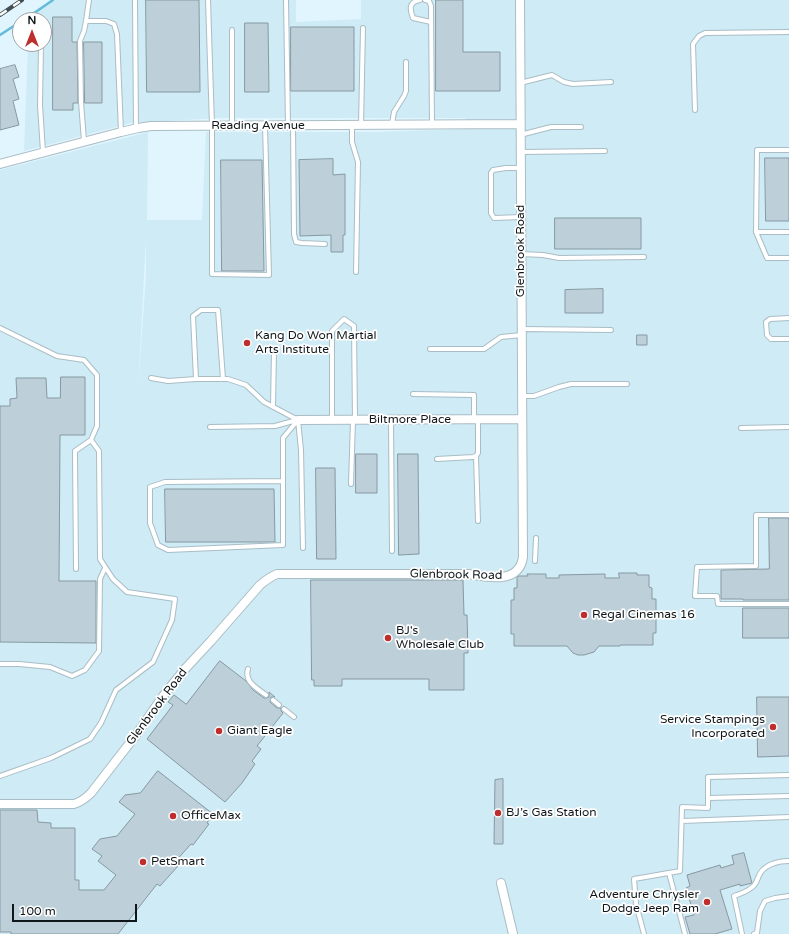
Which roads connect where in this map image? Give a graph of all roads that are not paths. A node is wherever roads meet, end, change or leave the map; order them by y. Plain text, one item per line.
1 (89, 0) edge
2 (135, 0) edge
3 (208, 0) edge
4 (286, 0) edge
5 (420, 0) edge
6 (425, 0) edge
7 (520, 0) edge
8 (86, 21) junction
9 (431, 22) junction
10 (362, 28) dead end
11 (232, 30) dead end
12 (789, 32) edge
13 (41, 52) edge
14 (406, 62) dead end
15 (611, 82) dead end
16 (520, 83) junction
17 (695, 110) dead end
18 (432, 124) junction
19 (520, 124) junction
20 (291, 125) junction
21 (352, 125) junction
22 (361, 125) junction
23 (392, 125) junction
24 (212, 126) junction
25 (232, 126) junction
26 (265, 126) junction
27 (580, 127) dead end
28 (136, 128) junction
29 (121, 132) junction
30 (520, 135) junction
31 (84, 142) junction
32 (789, 150) edge
33 (605, 151) dead end
34 (520, 152) junction
35 (43, 153) junction
36 (0, 164) edge
37 (520, 168) junction
38 (521, 217) junction
39 (756, 232) junction
40 (789, 232) edge
41 (325, 244) dead end
42 (521, 254) junction
43 (644, 257) dead end
44 (789, 258) edge
45 (356, 272) dead end
46 (789, 318) edge
47 (0, 328) edge
48 (611, 330) dead end
49 (522, 332) junction
50 (789, 340) edge
51 (430, 349) dead end
52 (274, 350) dead end
53 (152, 378) dead end
54 (196, 379) junction
55 (223, 379) junction
56 (627, 384) dead end
57 (412, 394) dead end
58 (522, 396) junction
59 (273, 407) junction
60 (476, 419) junction
61 (522, 419) junction
62 (298, 420) junction
63 (332, 420) junction
64 (354, 420) junction
65 (391, 420) junction
66 (210, 427) dead end
67 (789, 427) edge
68 (741, 428) dead end
69 (91, 440) junction
70 (476, 456) junction
71 (437, 459) dead end
72 (283, 481) junction
73 (352, 484) dead end
74 (789, 515) edge
75 (478, 521) dead end
76 (536, 538) dead end
77 (303, 548) dead end
78 (392, 551) dead end
79 (535, 561) dead end
80 (105, 568) junction
81 (76, 569) dead end
82 (789, 604) edge
83 (0, 664) edge
84 (248, 668) dead end
85 (266, 695) dead end
86 (273, 700) dead end
87 (279, 705) dead end
88 (284, 709) dead end
89 (294, 717) dead end
90 (789, 775) edge
91 (0, 776) edge
92 (789, 796) edge
93 (708, 798) junction
94 (0, 804) edge
95 (789, 817) edge
96 (682, 821) junction
97 (789, 861) edge
98 (669, 874) junction
99 (501, 883) dead end
100 (789, 896) edge
101 (513, 934) edge
102 (644, 934) edge
103 (685, 934) edge
104 (742, 934) edge
105 (754, 934) edge

1 - 8 lane
2 - 28 lane
3 - 24 lane
4 - 20 lane
5 - 9 lane
6 - 9 lane
7 - 16 street, Glenbrook Road
8 - 29 lane
8 - 31 lane
9 - 18 lane
10 - 22 lane
11 - 25 lane
12 - 17 lane
13 - 35 lane
14 - 23 lane
15 - 16 lane
16 - 19 street, Glenbrook Road
18 - 19 street, Reading Avenue
18 - 23 street, Reading Avenue
19 - 30 street, Glenbrook Road
20 - 21 street, Reading Avenue
20 - 26 street, Reading Avenue
20 - 41 lane
21 - 22 street, Reading Avenue
21 - 45 lane
22 - 23 street, Reading Avenue
24 - 25 street, Reading Avenue
24 - 26 lane
24 - 28 street, Reading Avenue
25 - 26 street, Reading Avenue
27 - 30 lane
28 - 29 street, Reading Avenue
29 - 31 street, Reading Avenue
30 - 34 street, Glenbrook Road
31 - 35 street, Reading Avenue
32 - 39 lane
33 - 34 lane
34 - 37 street, Glenbrook Road
35 - 36 street, Reading Avenue
37 - 38 street, Glenbrook Road
37 - 38 lane
38 - 42 street, Glenbrook Road
39 - 40 lane
39 - 44 lane
42 - 43 lane
42 - 49 street, Glenbrook Road
46 - 50 lane
47 - 69 lane
48 - 49 lane
49 - 51 lane
49 - 58 street, Glenbrook Road
52 - 59 lane
53 - 54 lane
54 - 55 lane
54 - 55 lane
55 - 59 lane
56 - 58 lane
57 - 60 lane
58 - 61 street, Glenbrook Road
59 - 62 lane
60 - 61 street, Biltmore Place
60 - 65 street, Biltmore Place
60 - 70 lane
61 - 94 street, Glenbrook Road
62 - 63 street, Biltmore Place
62 - 66 lane
62 - 72 lane
62 - 77 lane
63 - 64 street, Biltmore Place
63 - 64 lane
64 - 65 street, Biltmore Place
64 - 73 lane
65 - 78 lane
67 - 68 lane
69 - 80 lane
69 - 81 lane
70 - 71 lane
70 - 75 lane
72 - 72 lane
74 - 82 lane
76 - 79 lane
80 - 83 lane
80 - 91 lane
84 - 85 lane
86 - 87 lane
88 - 89 lane
90 - 93 lane
92 - 93 lane
93 - 96 lane
95 - 96 lane
96 - 98 lane
97 - 104 lane
98 - 102 lane
98 - 103 lane
99 - 101 street
100 - 105 lane

